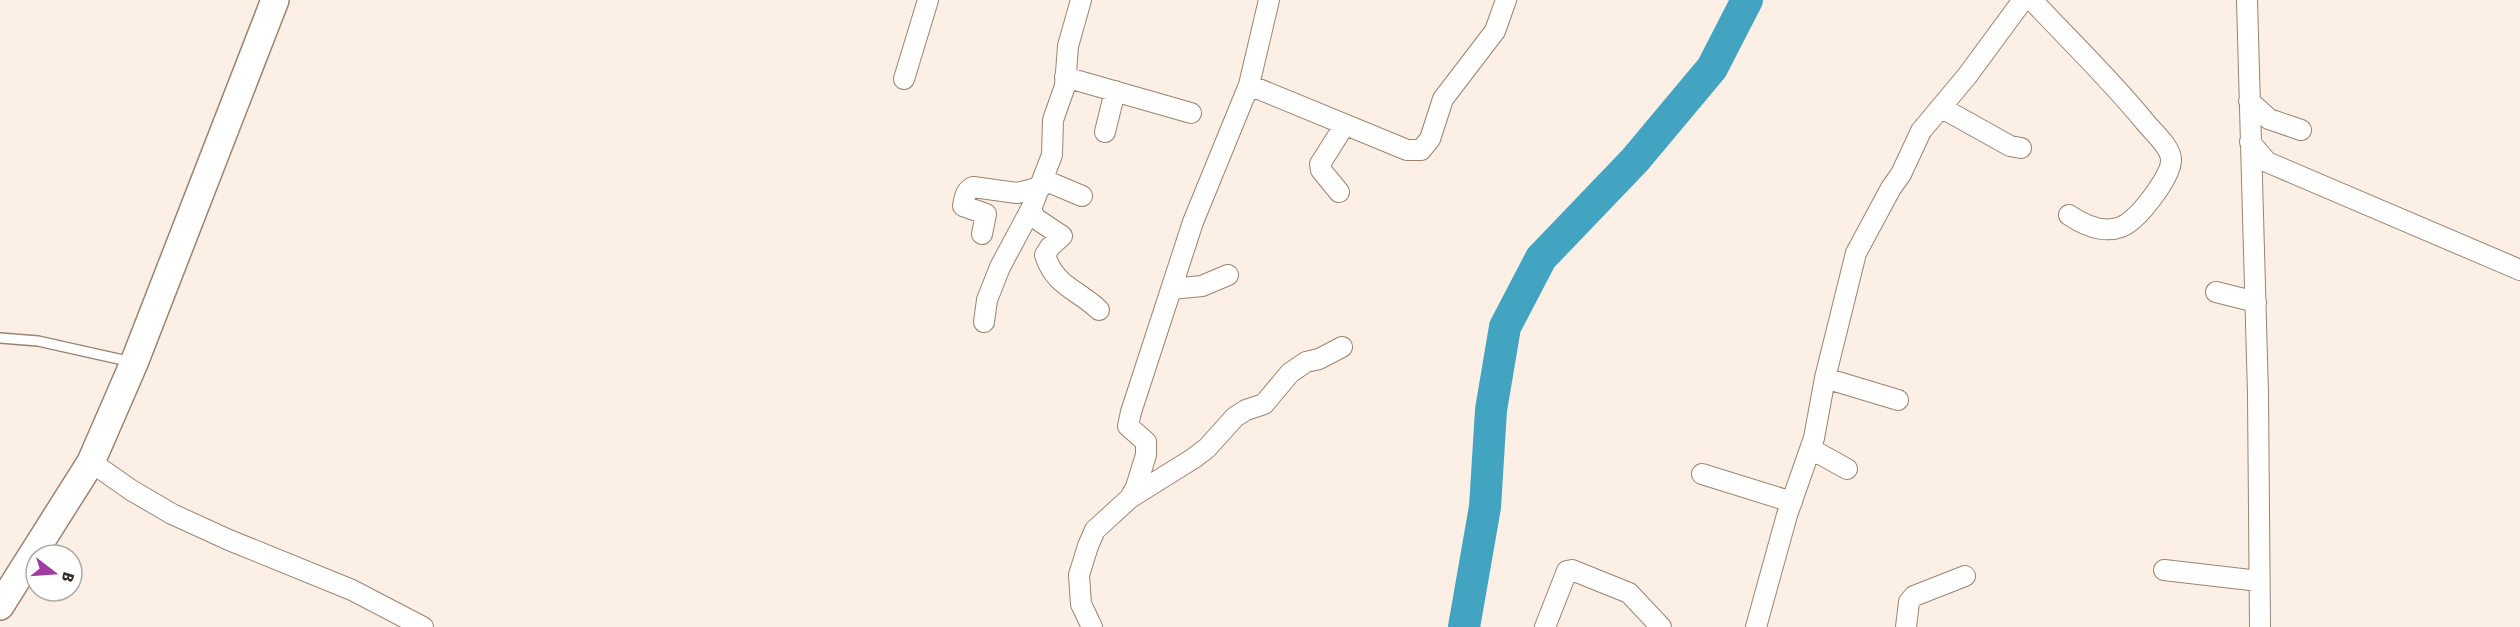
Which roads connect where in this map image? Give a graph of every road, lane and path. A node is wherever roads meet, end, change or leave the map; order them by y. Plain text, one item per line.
1 (275, 0) edge
2 (928, 0) edge
3 (1081, 0) edge
4 (1269, 0) edge
5 (1506, 0) edge
6 (2023, 0) edge
7 (2032, 0) edge
8 (2247, 0) edge
9 (1065, 77) junction
10 (904, 79) dead end
11 (1249, 85) junction
12 (1114, 91) junction
13 (2249, 101) junction
14 (1942, 108) junction
15 (1191, 113) dead end
16 (1344, 126) junction
17 (2301, 130) dead end
18 (1106, 132) dead end
19 (2250, 142) junction
20 (2021, 148) dead end
21 (1042, 184) junction
22 (1339, 192) dead end
23 (1082, 196) dead end
24 (1031, 209) junction
25 (2069, 215) dead end
26 (982, 234) dead end
27 (2520, 270) edge
28 (1228, 274) dead end
29 (1171, 290) junction
30 (2216, 292) dead end
31 (2256, 302) junction
32 (1099, 310) dead end
33 (984, 322) dead end
34 (0, 338) edge
35 (1342, 347) dead end
36 (134, 363) junction
37 (1825, 378) junction
38 (1898, 400) dead end
39 (1811, 449) junction
40 (91, 462) junction
41 (1847, 469) dead end
42 (1702, 474) dead end
43 (1130, 498) junction
44 (1792, 502) junction
45 (2164, 570) dead end
46 (1965, 576) dead end
47 (2259, 581) junction
48 (0, 606) edge
49 (423, 627) edge
50 (1092, 627) edge
51 (1545, 627) edge
52 (1661, 627) edge
53 (1756, 627) edge
54 (1906, 627) edge
55 (2260, 627) edge

1 - 36 street
2 - 10 street
3 - 9 street
4 - 11 street
5 - 16 street
6 - 14 street
7 - 25 street
8 - 13 street
9 - 12 street
9 - 21 street
11 - 16 street
11 - 29 street
12 - 15 street
12 - 18 street
13 - 17 street
13 - 19 street
14 - 20 street
14 - 37 street
16 - 22 street
19 - 27 street
19 - 31 street
21 - 23 street
21 - 24 street
21 - 26 street
24 - 32 street
24 - 33 street
28 - 29 street
29 - 43 street
30 - 31 street
31 - 47 street
34 - 36 lane
35 - 43 street
36 - 40 street
37 - 38 street
37 - 39 street
39 - 41 street
39 - 44 street
40 - 48 street
40 - 49 street
42 - 44 street
43 - 50 street
44 - 53 street
45 - 47 street
46 - 54 street
47 - 55 street
51 - 52 street

